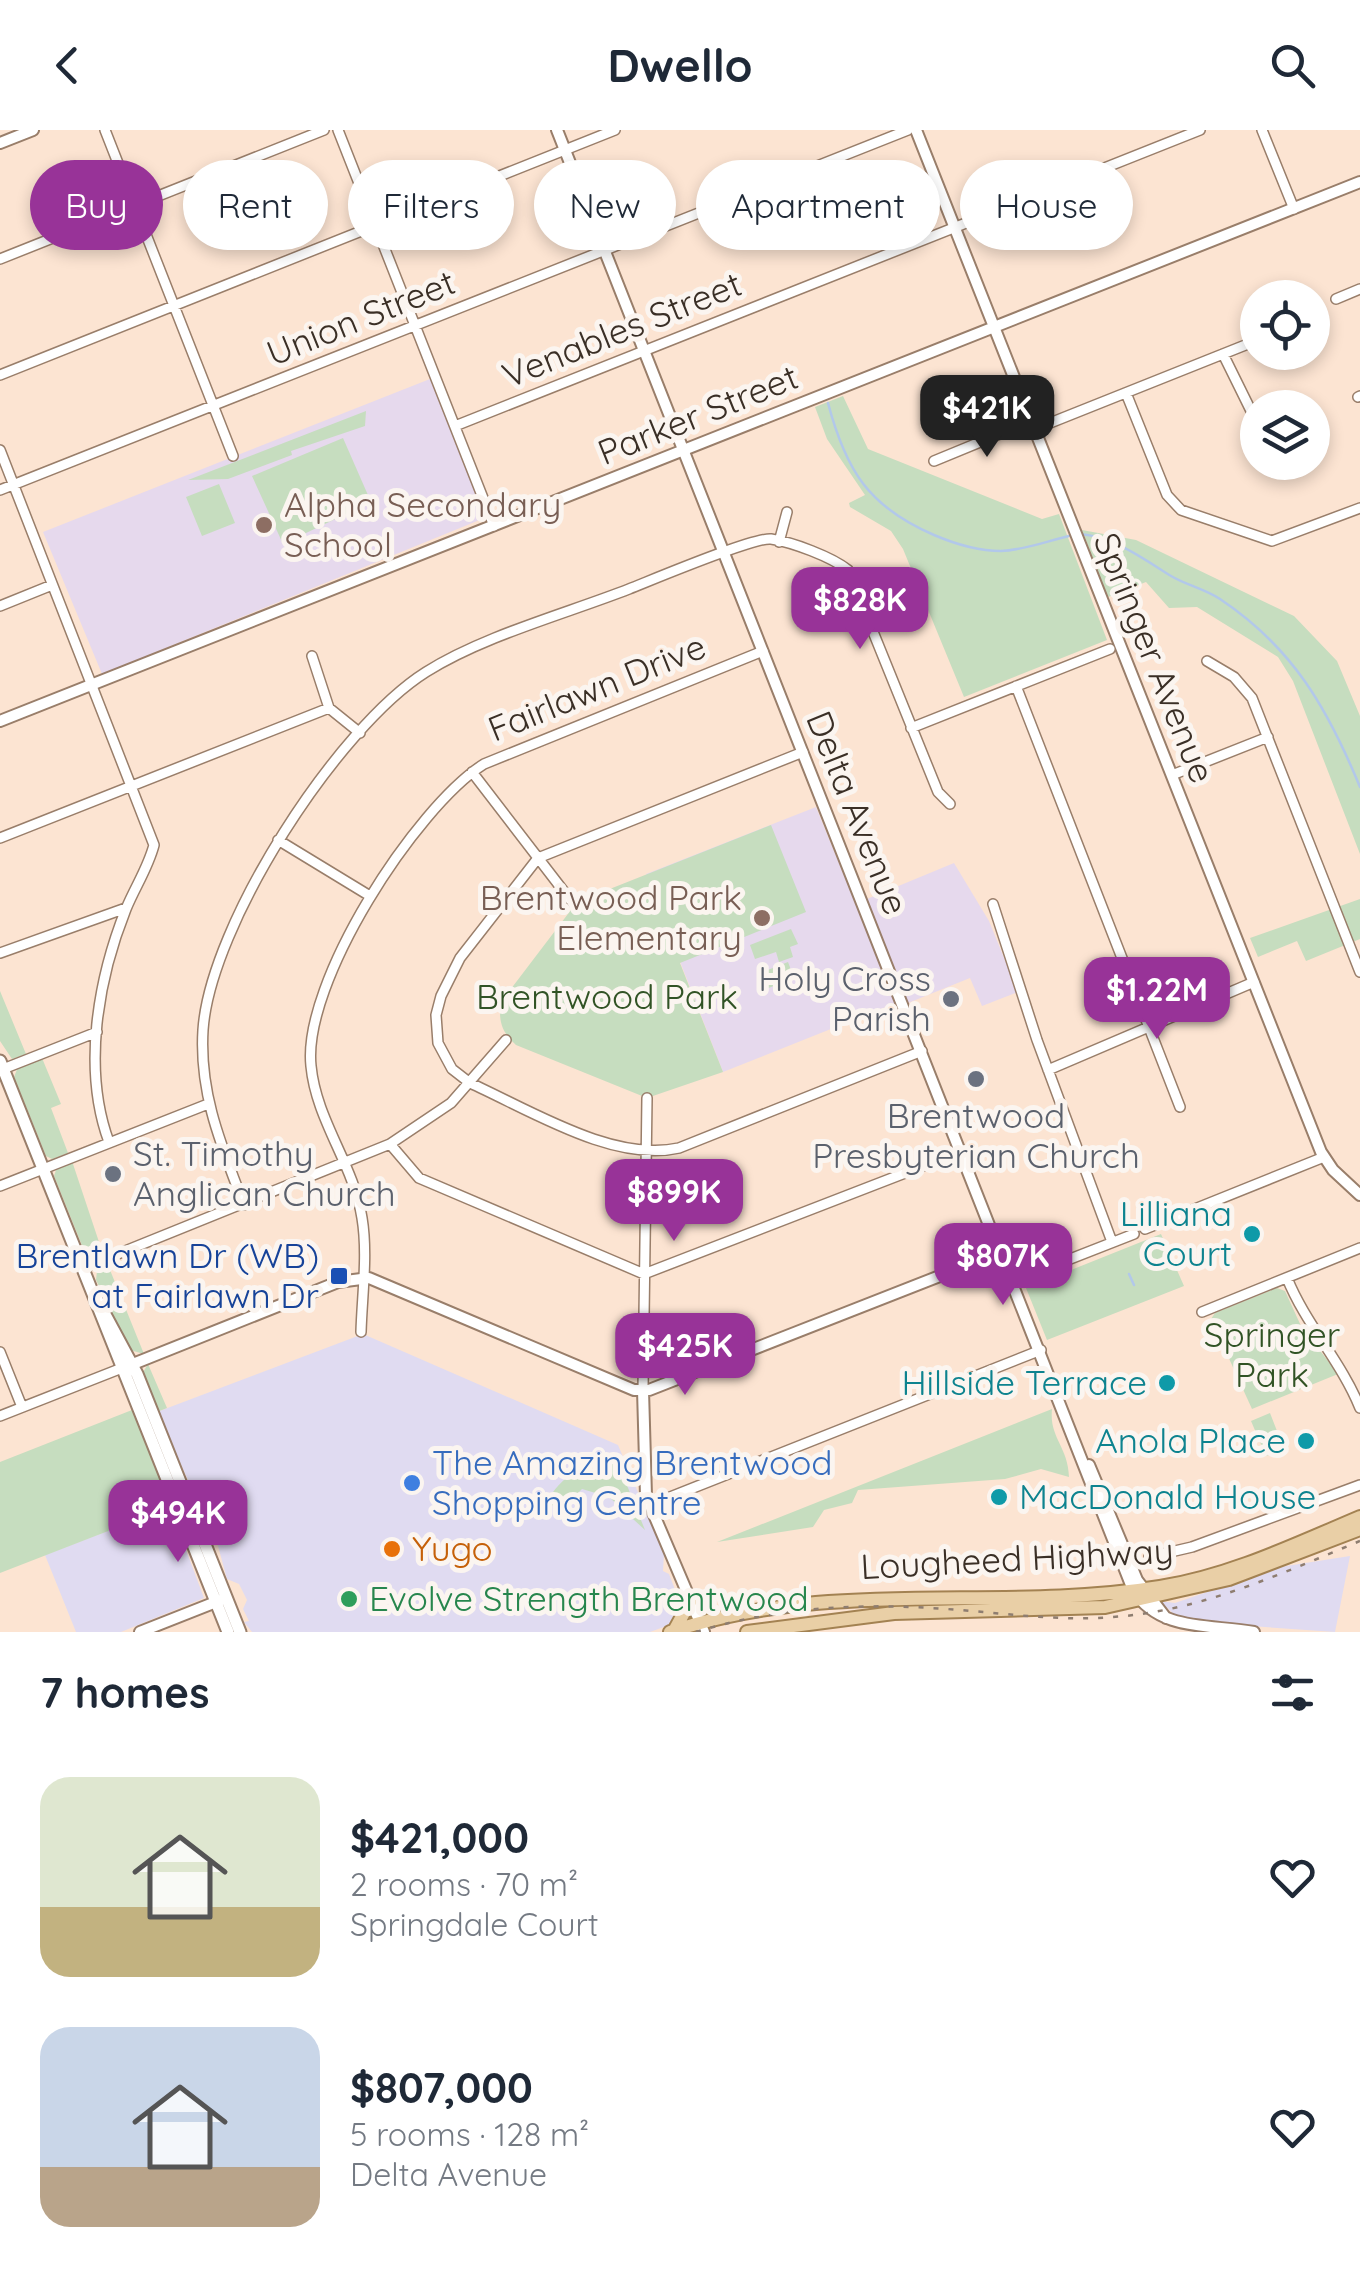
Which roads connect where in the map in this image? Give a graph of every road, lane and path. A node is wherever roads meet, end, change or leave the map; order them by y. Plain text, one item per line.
1 (34, 130) edge
2 (105, 130) edge
3 (324, 130) edge
4 (338, 130) edge
5 (556, 130) edge
6 (615, 130) edge
7 (912, 130) edge
8 (1200, 130) edge
9 (1262, 130) edge
10 (0, 143) edge
11 (564, 150) junction
12 (117, 160) edge
13 (350, 160) edge
14 (514, 170) edge
15 (1360, 182) edge
16 (163, 194) edge
17 (1294, 209) junction
18 (954, 227) junction
19 (348, 237) edge
20 (30, 247) edge
21 (153, 250) edge
22 (385, 250) edge
23 (604, 251) junction
24 (0, 259) edge
25 (1360, 289) edge
26 (1336, 299) dead end
27 (175, 306) junction
28 (414, 326) junction
29 (994, 328) junction
30 (1240, 347) edge
31 (642, 350) junction
32 (1223, 354) junction
33 (0, 375) edge
34 (1241, 390) edge
35 (1126, 393) junction
36 (214, 406) junction
37 (454, 426) junction
38 (1033, 426) junction
39 (0, 450) edge
40 (682, 451) junction
41 (234, 456) dead end
42 (934, 460) dead end
43 (14, 484) junction
44 (0, 490) edge
45 (1360, 508) edge
46 (787, 512) dead end
47 (494, 526) junction
48 (779, 542) junction
49 (724, 553) junction
50 (52, 585) junction
51 (0, 606) edge
52 (1110, 648) dead end
53 (763, 652) junction
54 (312, 656) dead end
55 (1207, 662) dead end
56 (92, 686) junction
57 (1016, 686) junction
58 (328, 708) junction
59 (0, 722) edge
60 (912, 728) junction
61 (360, 733) junction
62 (1268, 737) junction
63 (803, 752) junction
64 (472, 772) junction
65 (1172, 775) junction
66 (132, 785) junction
67 (950, 804) dead end
68 (0, 838) edge
69 (278, 840) junction
70 (538, 858) junction
71 (370, 896) junction
72 (572, 902) dead end
73 (993, 904) dead end
74 (126, 908) junction
75 (0, 954) edge
76 (1360, 972) edge
77 (1254, 982) junction
78 (1150, 1024) junction
79 (97, 1032) junction
80 (506, 1040) dead end
81 (922, 1051) junction
82 (2, 1065) edge
83 (1048, 1070) junction
84 (470, 1083) junction
85 (648, 1098) dead end
86 (208, 1104) junction
87 (1180, 1107) dead end
88 (109, 1142) junction
89 (390, 1144) junction
90 (647, 1152) junction
91 (962, 1152) junction
92 (1324, 1157) junction
93 (344, 1165) junction
94 (43, 1168) junction
95 (0, 1186) edge
96 (1360, 1194) edge
97 (244, 1205) junction
98 (1145, 1229) dead end
99 (1134, 1234) dead end
100 (1112, 1242) junction
101 (1360, 1248) edge
102 (1001, 1252) junction
103 (83, 1268) junction
104 (644, 1274) junction
105 (362, 1278) junction
106 (1287, 1278) junction
107 (1014, 1282) junction
108 (1202, 1312) dead end
109 (361, 1332) dead end
110 (1041, 1350) junction
111 (0, 1352) edge
112 (127, 1366) junction
113 (643, 1390) junction
114 (22, 1407) junction
115 (1360, 1408) edge
116 (0, 1416) edge
117 (1360, 1485) edge
118 (650, 1505) junction
119 (1360, 1516) edge
120 (1360, 1529) edge
121 (1150, 1557) dead end
122 (1141, 1595) junction
123 (221, 1600) junction
124 (691, 1600) junction
125 (702, 1627) edge
126 (672, 1631) edge
127 (140, 1632) edge
128 (228, 1632) edge
129 (240, 1632) edge
130 (747, 1632) edge
131 (1254, 1632) edge

1 - 10 street
2 - 12 street
3 - 16 street
4 - 13 street
5 - 11 street, Delta Avenue
6 - 11 street
7 - 18 street, Springer Avenue
7 - 23 street, Union Street
8 - 18 street, Venables Street
9 - 17 street
11 - 14 street
11 - 23 street, Delta Avenue
15 - 17 street, Parker Street
17 - 29 street, Parker Street
18 - 29 street, Springer Avenue
18 - 31 street, Venables Street
19 - 27 street
20 - 24 street
21 - 27 street
22 - 28 street
23 - 28 street, Union Street
23 - 31 street, Delta Avenue
25 - 26 street
27 - 33 street
27 - 36 street
28 - 36 street, Union Street
28 - 37 street
29 - 38 street, Springer Avenue
29 - 40 street, Parker Street
30 - 32 street
31 - 37 street, Venables Street
31 - 40 street, Delta Avenue
32 - 34 street
32 - 35 street
35 - 38 street
35 - 45 street
36 - 41 street
36 - 43 street, Union Street
37 - 47 street
38 - 42 street
38 - 65 street, Springer Avenue
39 - 43 street
40 - 47 street, Parker Street
40 - 49 street, Delta Avenue
43 - 44 street, Union Street
43 - 50 street
46 - 48 street
47 - 56 street, Parker Street
48 - 49 street
48 - 60 street
49 - 53 street, Delta Avenue
49 - 61 street
50 - 51 street
50 - 56 street
52 - 57 street
53 - 63 street, Delta Avenue
53 - 64 street, Fairlawn Drive
54 - 58 street
55 - 62 street
56 - 59 street, Parker Street
56 - 66 street
57 - 60 street
57 - 78 street
58 - 61 street
58 - 66 street
60 - 67 street
61 - 69 street
62 - 65 street
62 - 76 street
63 - 70 street
63 - 81 street, Delta Avenue
64 - 70 street
64 - 71 street, Fairlawn Drive
65 - 77 street, Springer Avenue
66 - 68 street
66 - 74 street
69 - 71 street
69 - 86 street
70 - 72 street
70 - 84 street
71 - 93 street, Fairlawn Drive
73 - 83 street
74 - 75 street
74 - 79 street
77 - 78 street
77 - 92 street, Springer Avenue
78 - 83 street
78 - 87 street
79 - 82 street
79 - 88 street
80 - 84 street
81 - 90 street
81 - 91 street, Delta Avenue
82 - 94 main road
83 - 100 street
84 - 89 street
84 - 90 street
85 - 90 street
86 - 88 street
86 - 97 street
88 - 94 street
89 - 93 street
89 - 104 street
90 - 104 street
91 - 102 street, Delta Avenue
91 - 104 street
92 - 96 street, Springer Avenue
92 - 98 street
93 - 97 street
93 - 105 street, Fairlawn Drive
94 - 95 street
94 - 103 main road
97 - 103 street
99 - 100 street
100 - 107 street
101 - 106 street
102 - 107 street, Delta Avenue
102 - 113 street
103 - 112 main road
104 - 113 street
105 - 109 street, Fairlawn Drive
105 - 112 street
105 - 113 street
106 - 108 street
106 - 115 street
107 - 110 street, Delta Avenue
110 - 118 street
110 - 122 street, Delta Avenue
111 - 114 street
112 - 114 street
112 - 123 main road
113 - 118 street
114 - 116 street
117 - 121 street
118 - 124 street
119 - 122 main road, Lougheed Highway
120 - 122 main road, Lougheed Highway
122 - 125 main road, Lougheed Highway
122 - 130 main road, Lougheed Highway
122 - 131 street
123 - 127 street
123 - 128 main road
123 - 129 main road
124 - 125 street
124 - 126 main road
125 - 126 main road, Lougheed Highway

